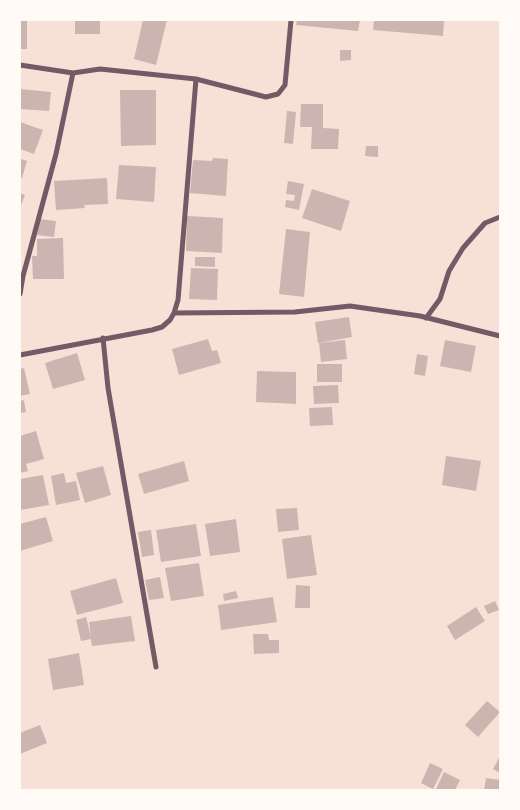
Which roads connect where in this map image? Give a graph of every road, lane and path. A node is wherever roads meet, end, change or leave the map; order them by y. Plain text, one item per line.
1 (291, 20) edge
2 (20, 65) edge
3 (73, 73) junction
4 (196, 79) junction
5 (500, 217) edge
6 (20, 294) edge
7 (174, 313) junction
8 (426, 318) junction
9 (500, 336) edge
10 (103, 338) junction
11 (20, 354) edge
12 (156, 667) dead end

1 - 4 street
2 - 3 street
3 - 4 street
3 - 6 street
4 - 7 street
5 - 8 street
7 - 8 street
7 - 10 street
8 - 9 street
10 - 11 street
10 - 12 street

